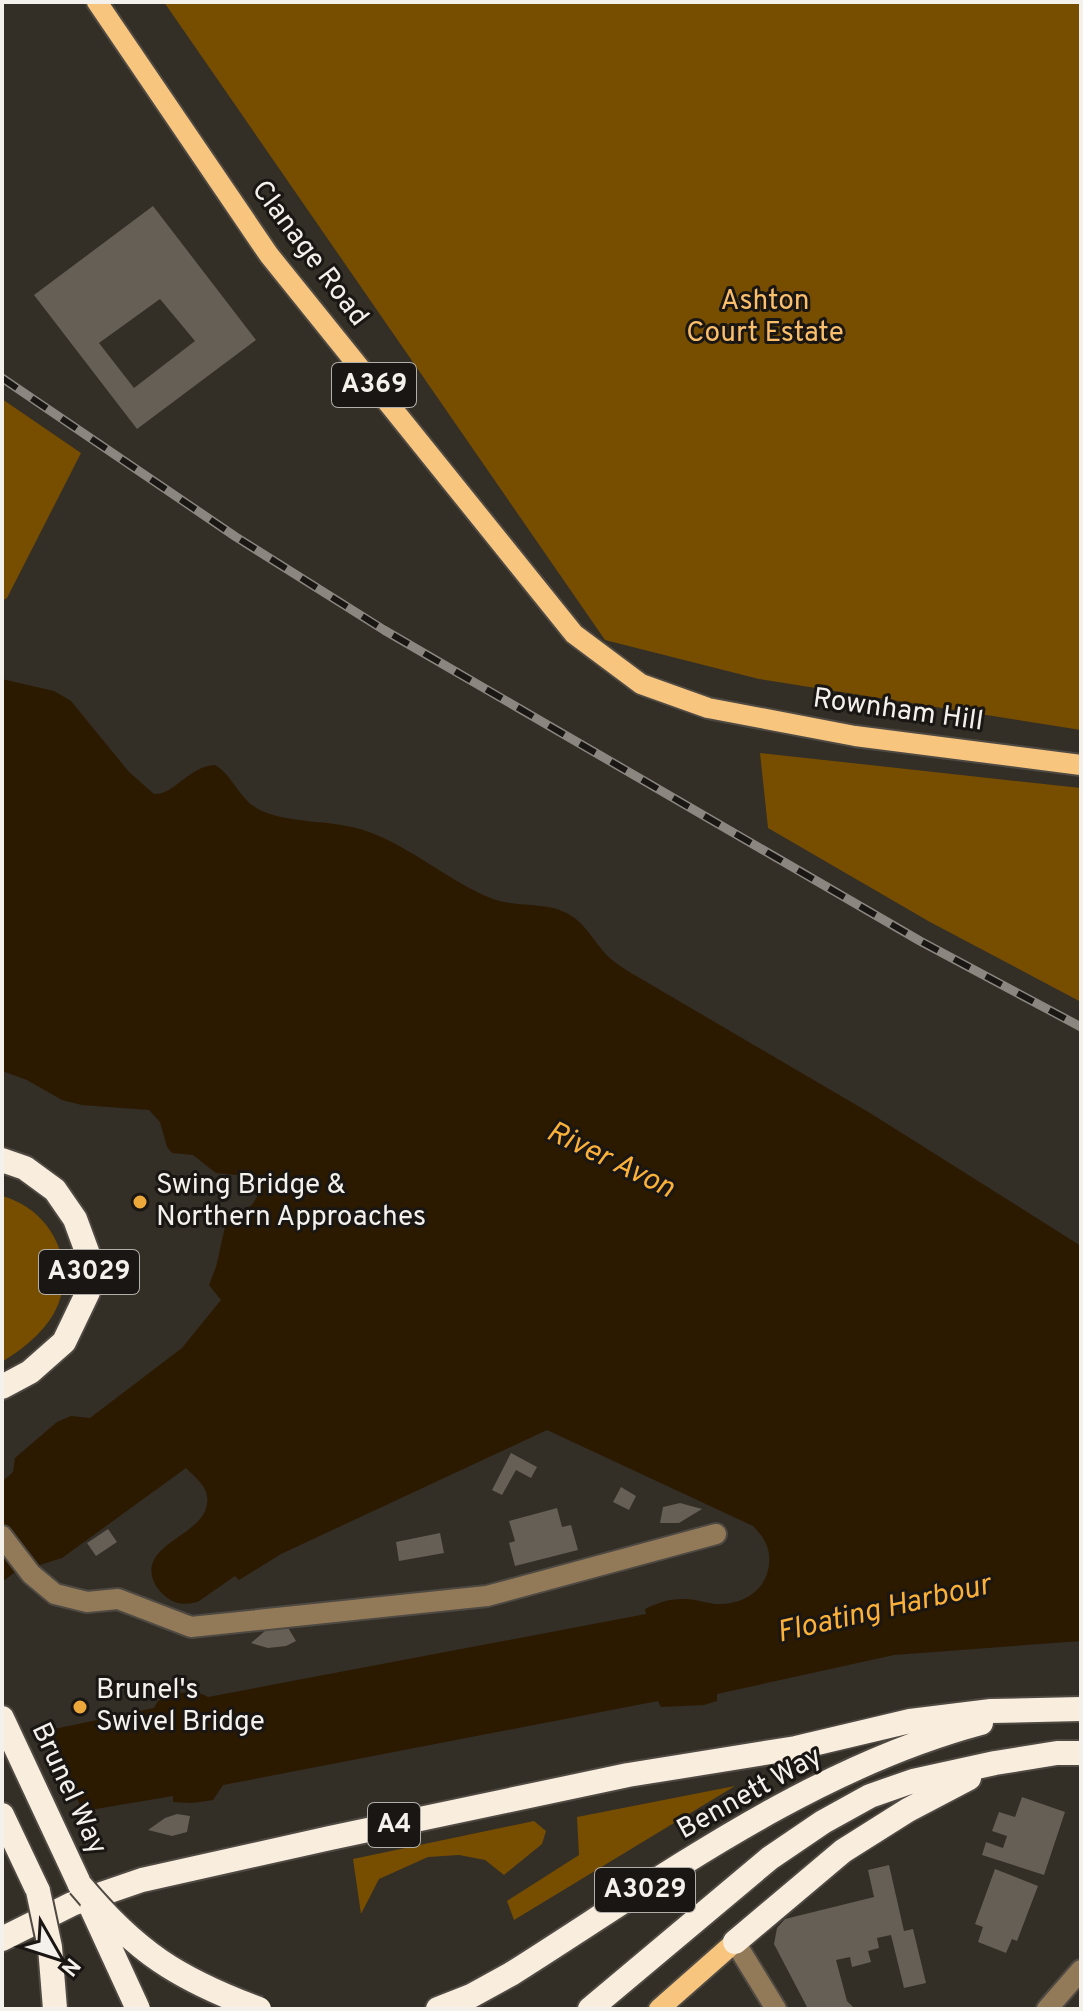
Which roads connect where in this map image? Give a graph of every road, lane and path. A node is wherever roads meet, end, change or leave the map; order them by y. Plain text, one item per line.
1 (97, 2) edge
2 (708, 708) joint
3 (1081, 765) edge
4 (2, 1160) edge
5 (2, 1387) edge
6 (716, 1534) dead end
7 (2, 1536) edge
8 (1081, 1709) edge
9 (1022, 1712) junction
10 (2, 1718) edge
11 (1081, 1753) edge
12 (995, 1763) junction
13 (2, 1815) edge
14 (80, 1885) junction
15 (2, 1939) edge
16 (735, 1942) junction
17 (1081, 1970) edge
18 (55, 2009) edge
19 (138, 2009) edge
20 (259, 2009) edge
21 (438, 2009) edge
22 (590, 2009) edge
23 (659, 2009) edge
24 (776, 2009) edge
25 (1047, 2009) edge

1 - 2 main road, Clanage Road / A369
2 - 3 main road, Rownham Hill / A369
4 - 5 highway, A3029
6 - 7 street
8 - 9 highway, A4
9 - 15 highway, A4
9 - 21 highway, Bennett Way / A3029
10 - 14 highway, Brunel Way
11 - 12 highway
12 - 16 highway
12 - 22 highway, A3029
13 - 18 highway, bridge
14 - 19 highway, bridge
14 - 20 highway, bridge
16 - 23 main road
16 - 24 street
17 - 25 street

